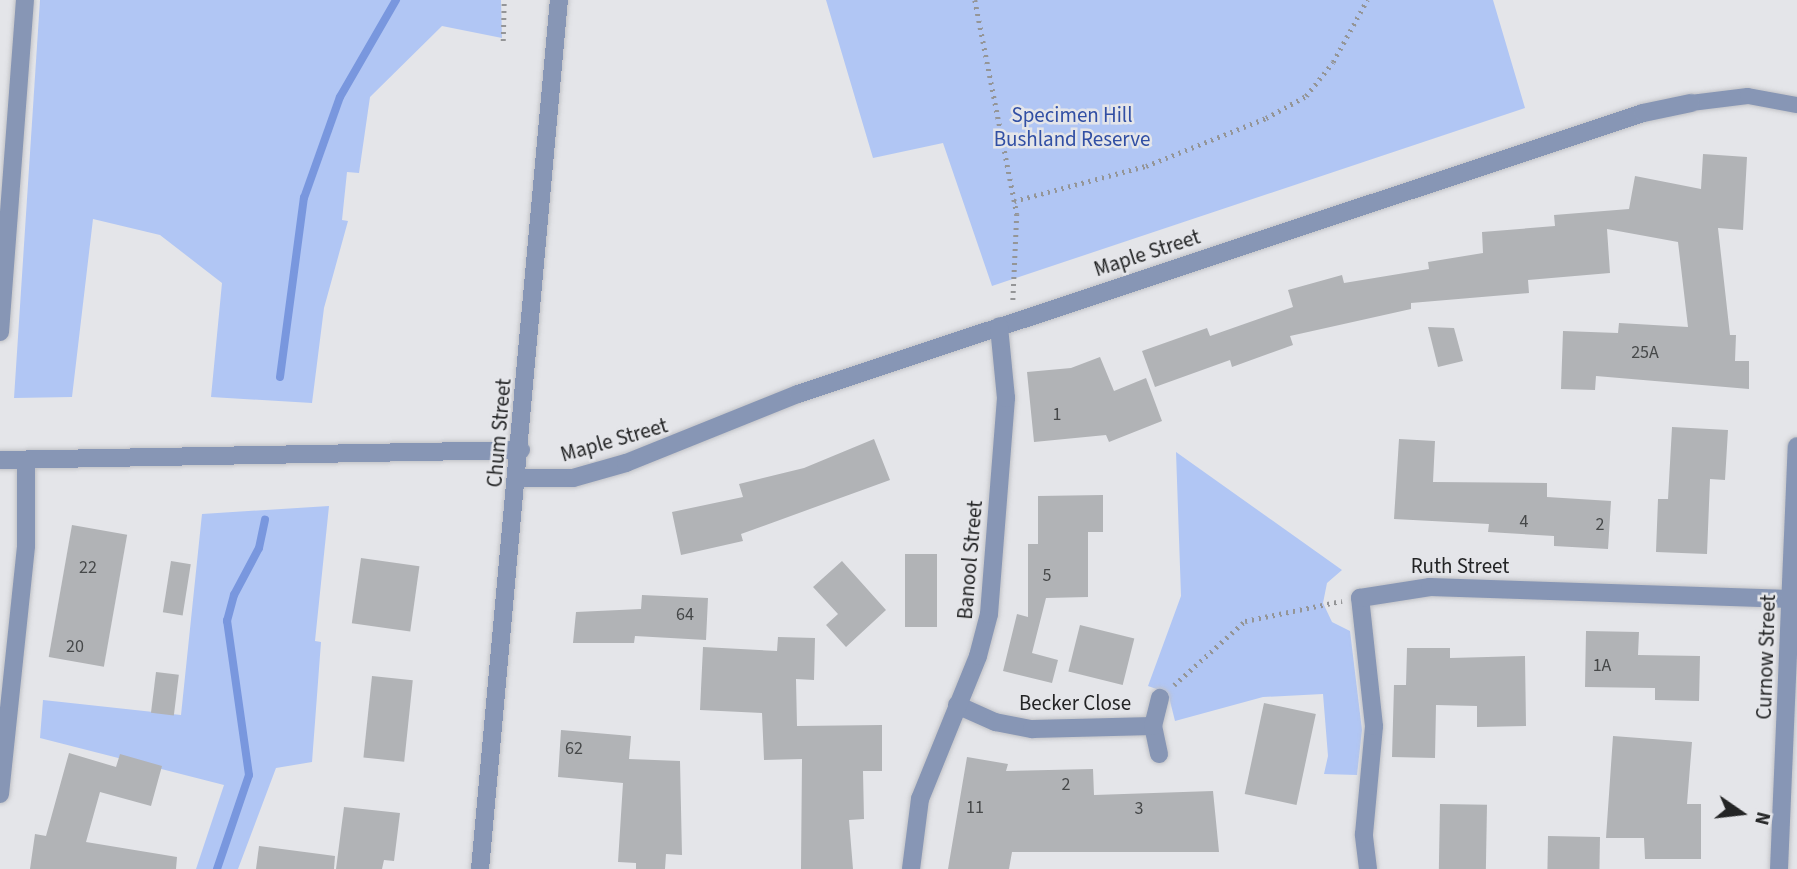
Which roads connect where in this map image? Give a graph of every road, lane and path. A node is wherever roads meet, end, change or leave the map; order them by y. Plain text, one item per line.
1 (25, 0) edge
2 (504, 0) edge
3 (559, 0) edge
4 (975, 0) edge
5 (1367, 0) edge
6 (503, 41) dead end
7 (1692, 103) joint
8 (1797, 105) edge
9 (1014, 201) junction
10 (1004, 325) junction
11 (0, 332) edge
12 (1797, 446) edge
13 (521, 450) junction
14 (0, 460) edge
15 (26, 460) junction
16 (518, 478) junction
17 (1360, 598) junction
18 (1791, 599) junction
19 (1160, 698) joint
20 (957, 705) junction
21 (1153, 726) junction
22 (1159, 754) dead end
23 (0, 794) edge
24 (480, 869) edge
25 (911, 869) edge
26 (1368, 869) edge
27 (1779, 869) edge

1 - 11 street
2 - 6 path
3 - 13 street, Chum Street
4 - 9 path
5 - 9 path
7 - 8 lane, Maple Street
7 - 10 street, Maple Street
9 - 10 path
10 - 16 street, Maple Street
10 - 20 street, Banool Street
12 - 18 street, Curnow Street
13 - 15 street
13 - 16 street, Chum Street
14 - 15 street
15 - 23 street
16 - 24 street, Chum Street
17 - 18 street, Ruth Street
17 - 19 path
17 - 26 street
18 - 27 street, Curnow Street
19 - 21 street, Becker Close
20 - 21 street, Becker Close
20 - 25 street, Banool Street
21 - 22 street, Becker Close

